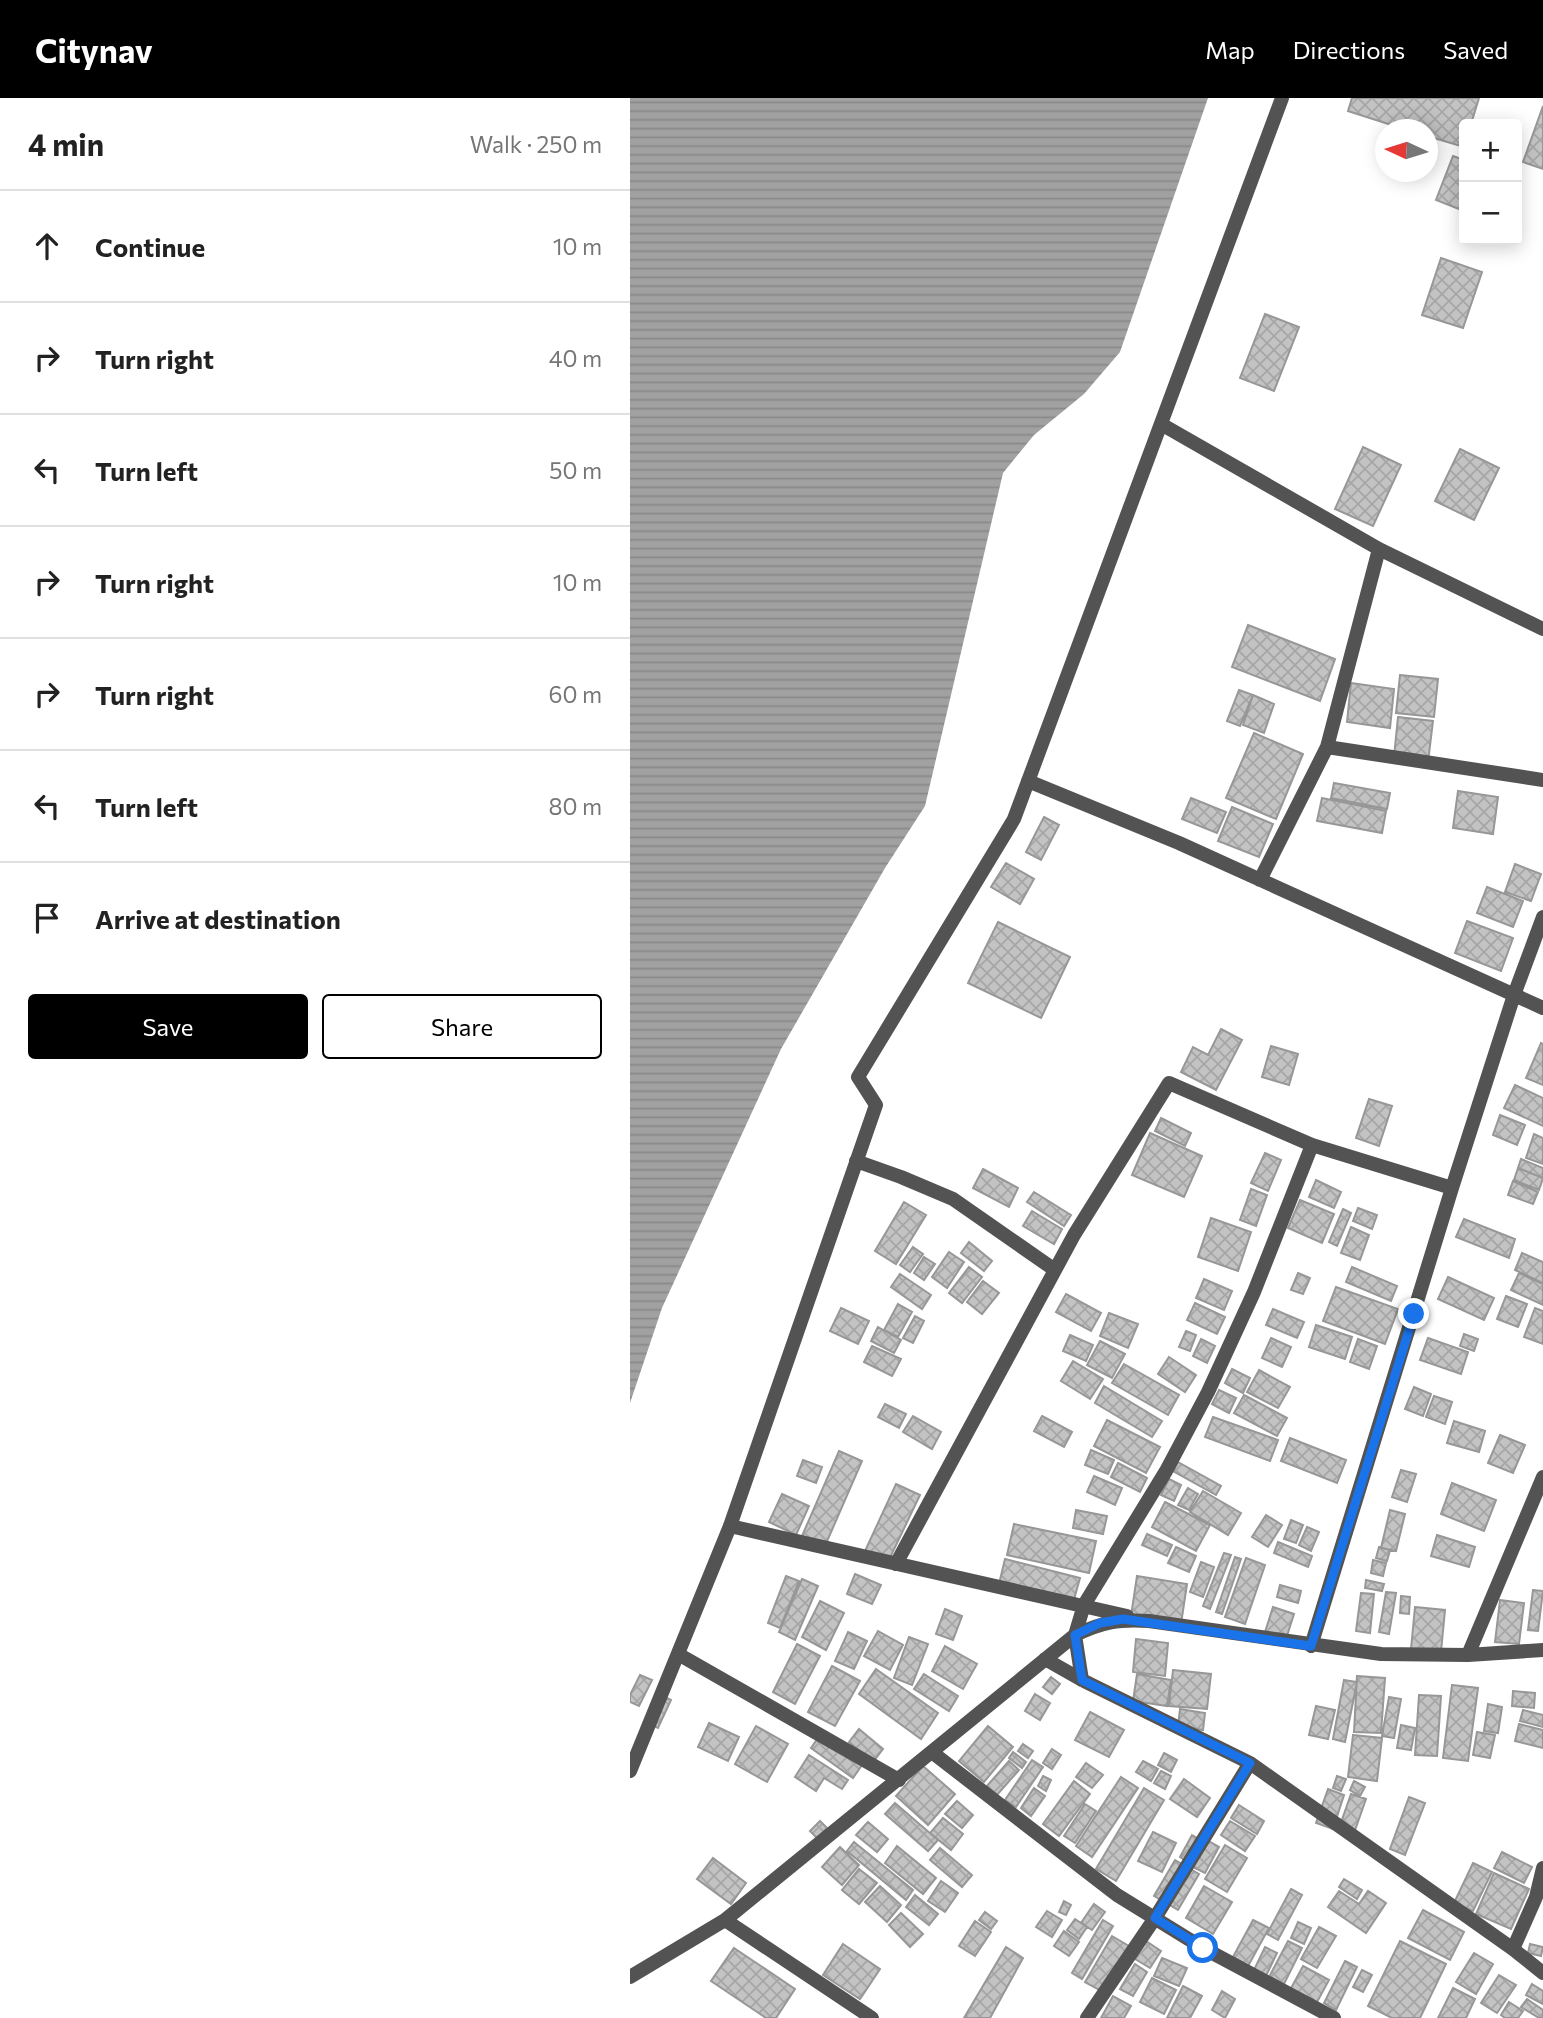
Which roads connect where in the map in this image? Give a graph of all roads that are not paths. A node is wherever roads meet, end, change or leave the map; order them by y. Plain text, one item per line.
1 (1282, 98) edge
2 (1161, 424) junction
3 (1380, 549) junction
4 (1543, 629) edge
5 (1327, 747) junction
6 (1543, 780) edge
7 (1028, 781) junction
8 (1260, 880) junction
9 (1543, 917) edge
10 (1514, 995) junction
11 (1543, 1008) edge
12 (1312, 1145) junction
13 (856, 1161) junction
14 (1452, 1188) junction
15 (1055, 1270) junction
16 (1543, 1477) edge
17 (730, 1526) junction
18 (896, 1564) junction
19 (1084, 1605) junction
20 (1149, 1622) junction
21 (1075, 1635) junction
22 (1311, 1646) junction
23 (1543, 1650) edge
24 (678, 1654) junction
25 (1468, 1655) junction
26 (1045, 1659) junction
27 (1082, 1680) junction
28 (933, 1753) junction
29 (1250, 1763) junction
30 (630, 1771) edge
31 (899, 1780) junction
32 (1543, 1868) edge
33 (1155, 1918) junction
34 (725, 1920) junction
35 (1513, 1949) junction
36 (1543, 1973) edge
37 (630, 1977) edge
38 (1317, 2015) edge
39 (872, 2018) edge
40 (1087, 2018) edge
41 (1334, 2018) edge

1 - 2 street
2 - 3 street
2 - 7 street
3 - 4 street
3 - 5 street
5 - 6 street
5 - 8 street
7 - 8 street
7 - 13 street
8 - 10 street
9 - 10 street
10 - 11 street
10 - 14 street
12 - 14 street
12 - 15 street
12 - 19 street
13 - 15 street
13 - 17 street
14 - 22 street
15 - 18 street
16 - 25 street
17 - 18 street
17 - 24 street
18 - 19 street
19 - 20 street
19 - 21 street
20 - 21 street
20 - 22 street
21 - 26 street
21 - 27 street
22 - 25 street
23 - 25 street
24 - 30 street
24 - 31 street
26 - 27 street
26 - 28 street
27 - 29 street
28 - 31 street
28 - 33 street
29 - 33 street
29 - 35 street
31 - 34 street
32 - 35 street
33 - 38 street
33 - 40 street
34 - 37 street
34 - 39 street
35 - 36 street
38 - 41 street

